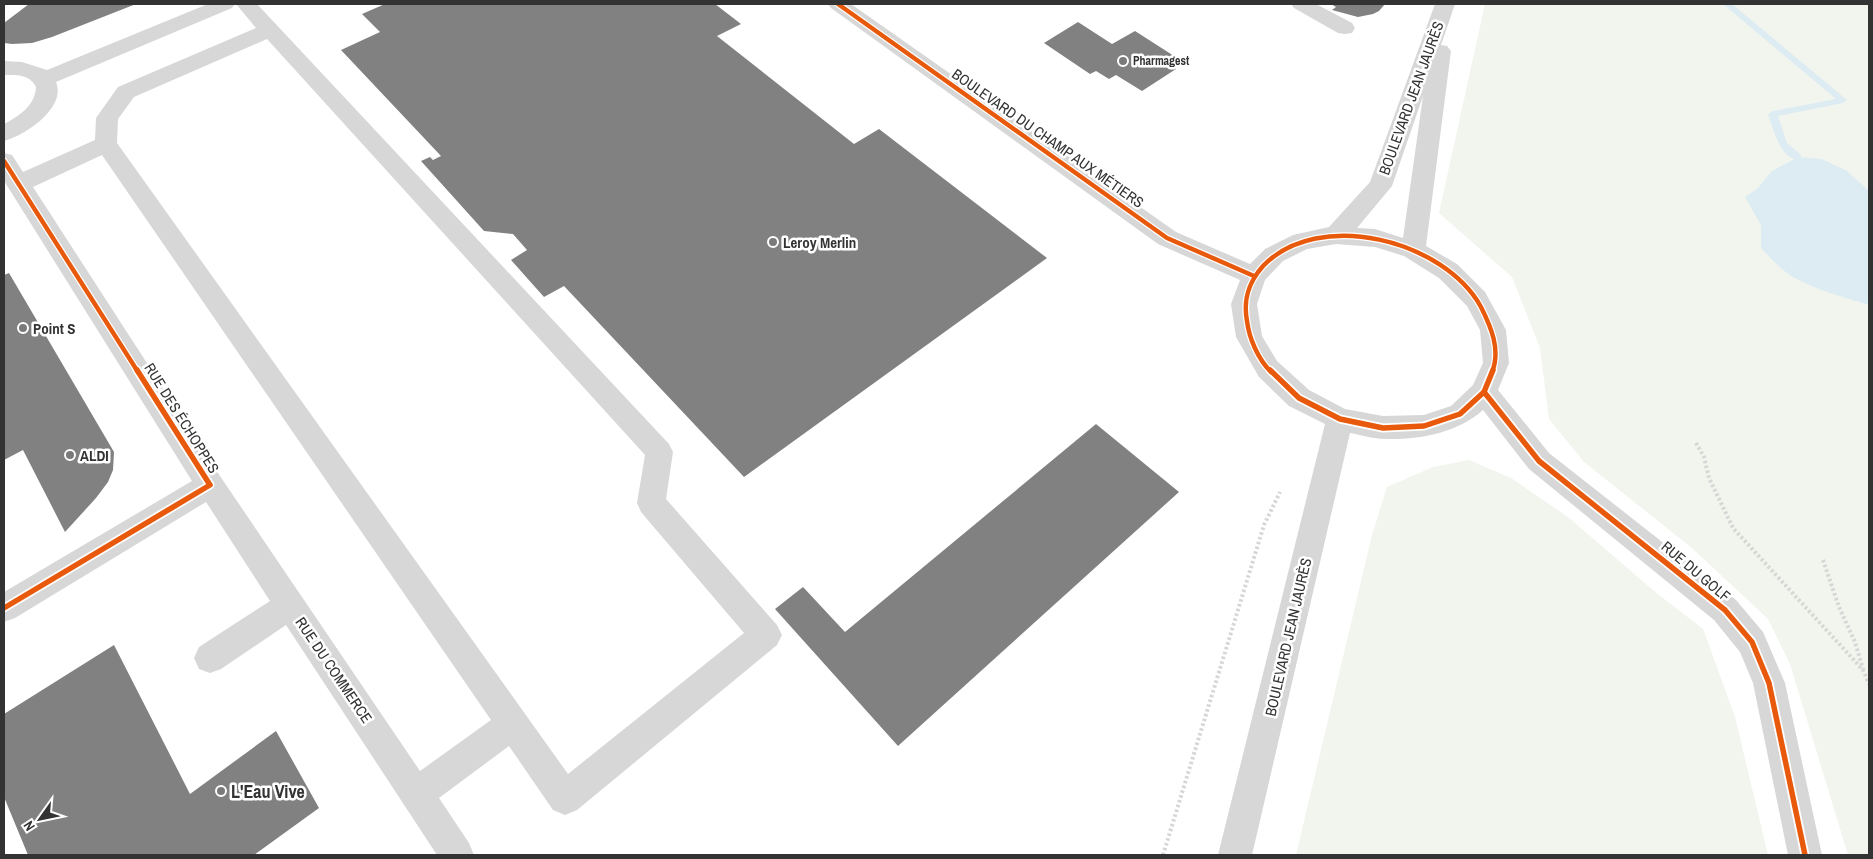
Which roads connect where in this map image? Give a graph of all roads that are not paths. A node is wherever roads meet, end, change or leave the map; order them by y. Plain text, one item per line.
1 (226, 4) edge
2 (246, 4) edge
3 (838, 4) edge
4 (1301, 4) edge
5 (1446, 4) edge
6 (1345, 28) dead end
7 (269, 30) junction
8 (4, 68) edge
9 (45, 80) junction
10 (4, 133) edge
11 (106, 144) junction
12 (4, 160) edge
13 (18, 184) junction
14 (1336, 235) junction
15 (1412, 250) junction
16 (1254, 276) junction
17 (1484, 392) junction
18 (1340, 419) junction
19 (210, 485) junction
20 (291, 605) junction
21 (4, 608) edge
22 (210, 658) dead end
23 (513, 724) junction
24 (416, 794) junction
25 (457, 855) edge
26 (1235, 855) edge
27 (1805, 855) edge

1 - 9 street
2 - 7 street
3 - 16 street, BOULEVARD DU CHAMP AUX MÉTIERS
4 - 6 street
5 - 14 street, BOULEVARD JEAN JAURÈS
5 - 15 street, BOULEVARD JEAN JAURÈS
7 - 11 street
7 - 23 street
8 - 9 street
9 - 10 street
11 - 13 street
11 - 23 street
12 - 13 street, RUE DES ÉCHOPPES
13 - 19 street, RUE DES ÉCHOPPES
14 - 15 street
14 - 16 street
15 - 17 street
16 - 18 street
17 - 18 street
17 - 27 street, RUE DU GOLF
18 - 26 street, BOULEVARD JEAN JAURÈS
19 - 20 street, RUE DU COMMERCE
19 - 21 street, RUE DES ÉCHOPPES
20 - 22 street
20 - 24 street, RUE DU COMMERCE
23 - 24 street
24 - 25 street, RUE DU COMMERCE

